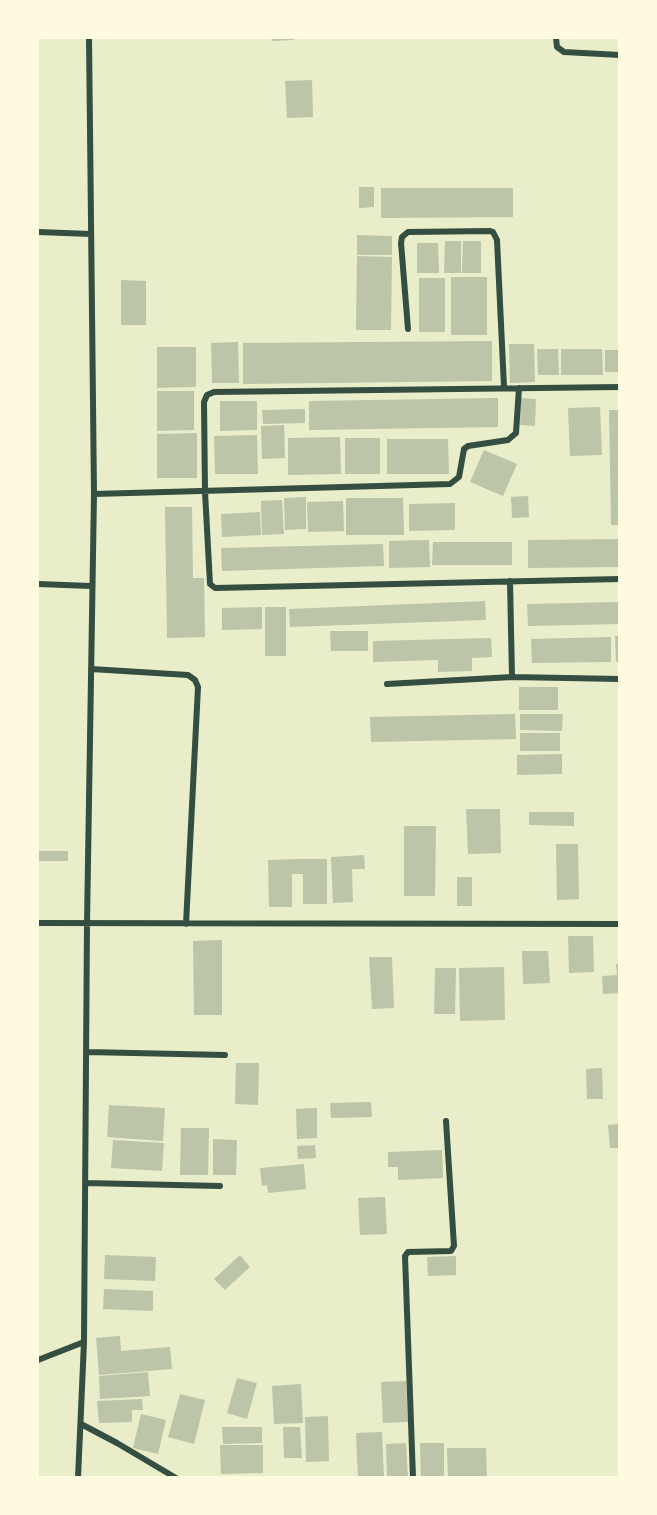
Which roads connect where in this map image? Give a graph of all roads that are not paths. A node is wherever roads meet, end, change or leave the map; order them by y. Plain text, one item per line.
1 (89, 38) edge
2 (556, 38) edge
3 (620, 55) edge
4 (38, 232) edge
5 (91, 234) junction
6 (408, 329) dead end
7 (504, 387) junction
8 (620, 387) edge
9 (519, 388) junction
10 (205, 492) junction
11 (94, 494) junction
12 (620, 579) edge
13 (510, 581) junction
14 (38, 584) edge
15 (91, 586) junction
16 (91, 669) junction
17 (512, 677) junction
18 (620, 679) edge
19 (387, 684) dead end
20 (38, 923) edge
21 (87, 923) junction
22 (186, 924) junction
23 (620, 924) edge
24 (86, 1052) junction
25 (225, 1055) dead end
26 (446, 1121) dead end
27 (86, 1183) junction
28 (220, 1186) dead end
29 (84, 1342) junction
30 (38, 1360) edge
31 (81, 1425) junction
32 (78, 1478) edge
33 (176, 1478) edge
34 (413, 1478) edge

1 - 5 street
2 - 3 street
4 - 5 street
5 - 11 street
6 - 7 street
7 - 9 street
7 - 10 street
8 - 9 street
9 - 10 street
10 - 11 street
10 - 13 street
11 - 15 street
12 - 13 street
13 - 17 street
14 - 15 street
15 - 16 street
16 - 21 street
16 - 22 street
17 - 18 street
17 - 19 street
20 - 21 street
21 - 22 street
21 - 24 street
22 - 23 street
24 - 25 street
24 - 27 street
26 - 34 street
27 - 28 street
27 - 29 street
29 - 30 street
29 - 31 street
31 - 32 street
31 - 33 street

